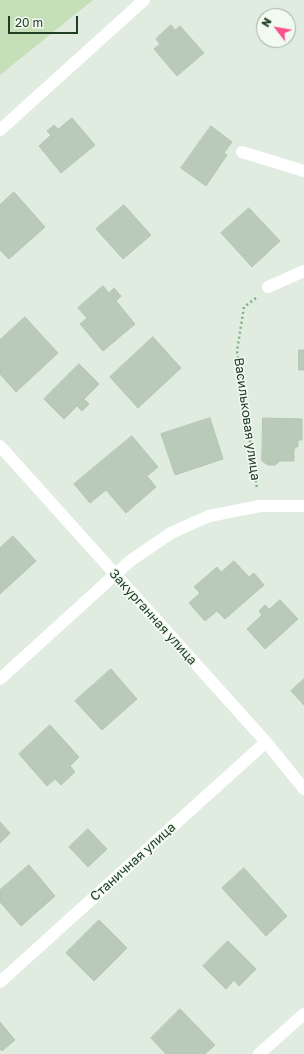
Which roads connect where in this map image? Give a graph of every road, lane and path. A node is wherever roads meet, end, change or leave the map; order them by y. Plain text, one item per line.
1 (144, 0) edge
2 (0, 130) edge
3 (242, 152) dead end
4 (304, 171) edge
5 (304, 271) edge
6 (268, 287) joint
7 (0, 446) edge
8 (260, 506) junction
9 (304, 506) edge
10 (115, 575) junction
11 (0, 679) edge
12 (266, 742) junction
13 (304, 790) edge
14 (0, 982) edge
15 (304, 1014) edge
16 (259, 1054) edge

1 - 2 street
3 - 4 street
5 - 6 street
6 - 8 path, Васильковая улица
7 - 10 street, Закурганная улица
8 - 9 street
8 - 10 street
10 - 11 street
10 - 12 street, Закурганная улица
12 - 13 street, Закурганная улица
12 - 14 street, Станичная улица
15 - 16 street

